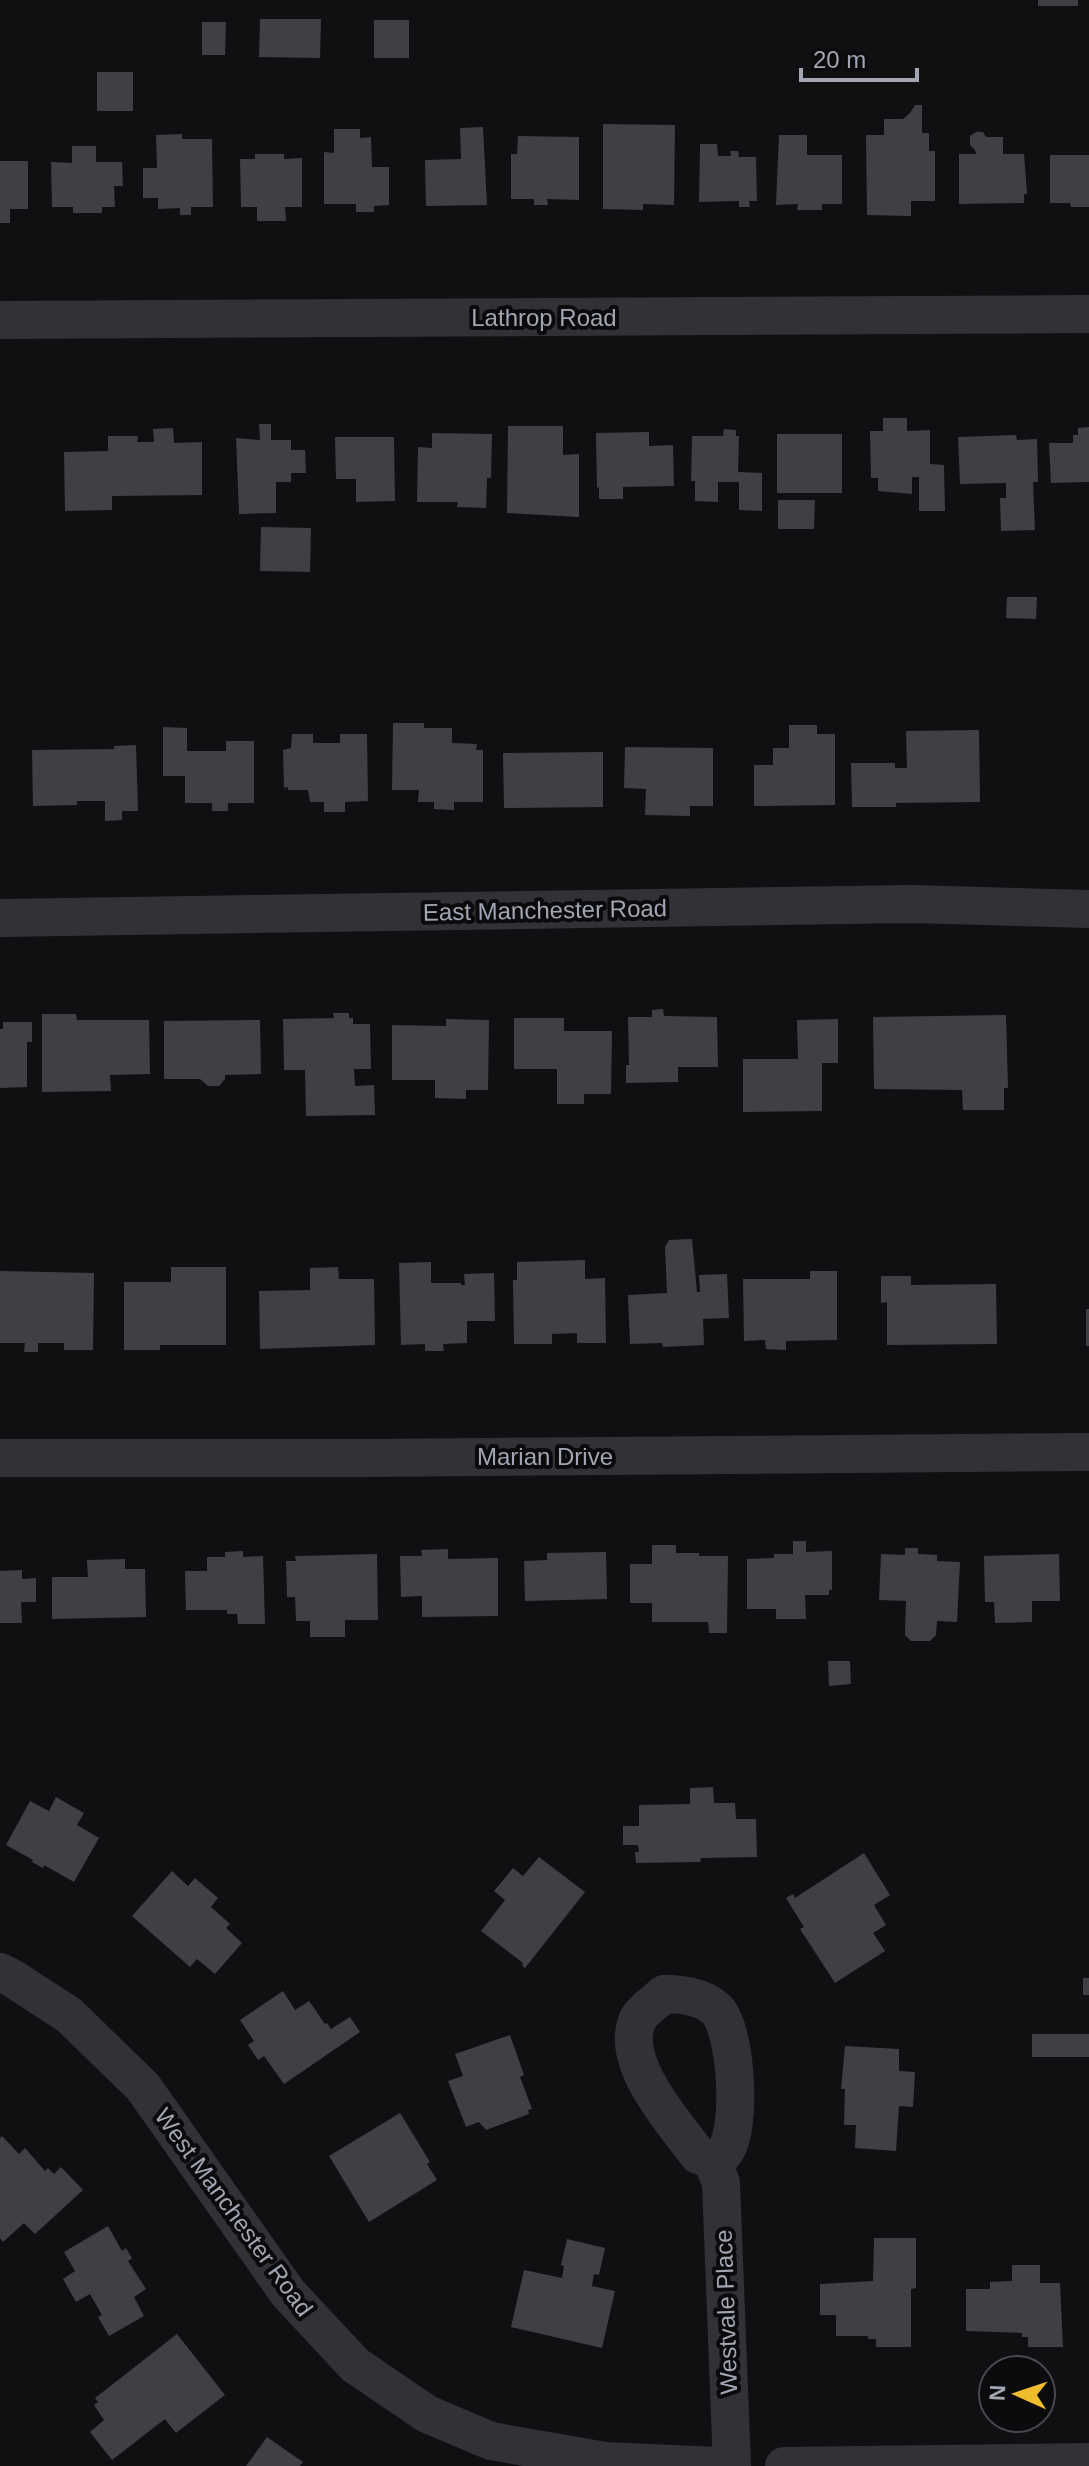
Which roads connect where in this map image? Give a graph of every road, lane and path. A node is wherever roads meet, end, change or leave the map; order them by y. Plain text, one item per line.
1 (1089, 314) edge
2 (0, 320) edge
3 (1089, 909) edge
4 (0, 918) edge
5 (1089, 1452) edge
6 (0, 1458) edge
7 (0, 1972) edge
8 (712, 2160) dead end
9 (1089, 2462) edge
10 (717, 2466) edge
11 (732, 2466) edge
12 (784, 2466) edge

1 - 2 street, Lathrop Road
3 - 4 street, East Manchester Road
5 - 6 street, Marian Drive
7 - 10 street, West Manchester Road
8 - 11 street, Westvale Place
9 - 12 street

